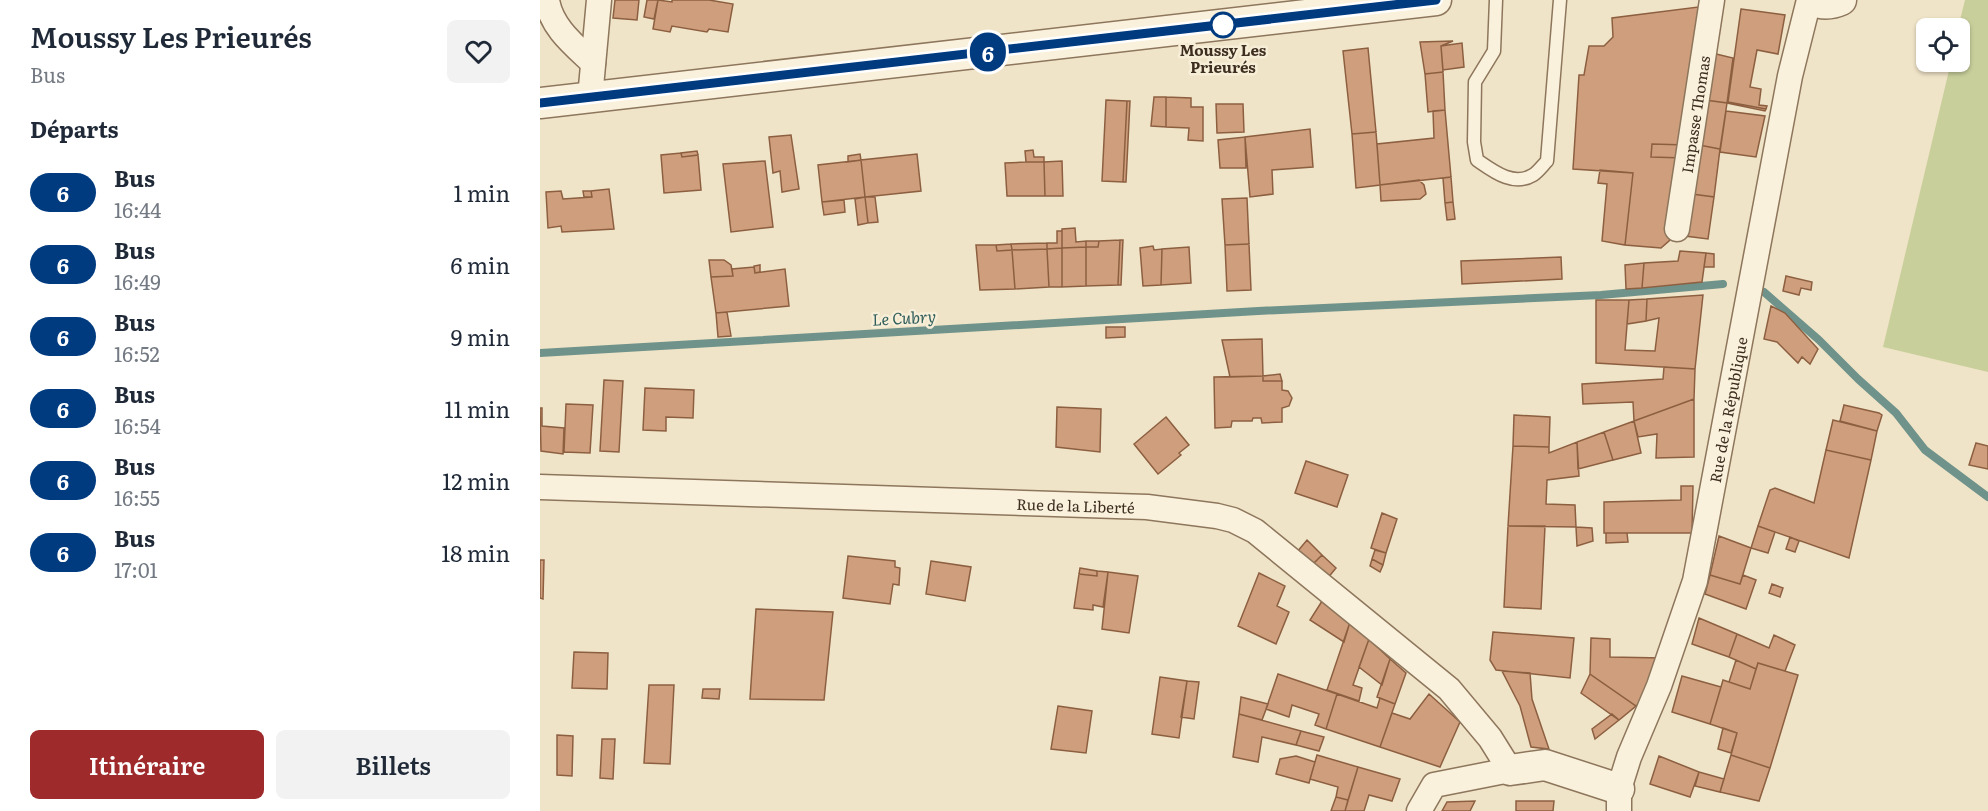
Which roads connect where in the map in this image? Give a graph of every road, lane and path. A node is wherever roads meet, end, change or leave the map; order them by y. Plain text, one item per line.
1 (547, 0) edge
2 (600, 0) edge
3 (1436, 0) edge
4 (1497, 0) edge
5 (1560, 0) edge
6 (1712, 0) edge
7 (1811, 0) edge
8 (1841, 0) edge
9 (593, 63) junction
10 (590, 98) junction
11 (540, 104) edge
12 (1677, 229) dead end
13 (540, 487) edge
14 (1510, 770) junction
15 (1619, 800) edge
16 (1419, 811) edge

1 - 9 street
2 - 9 street
3 - 10 street
4 - 5 lane
6 - 12 street, Impasse Thomas
7 - 8 street
7 - 15 street, Rue de la République
9 - 10 street
10 - 11 street
13 - 14 street, Rue de la Liberté
14 - 15 street
14 - 16 street

